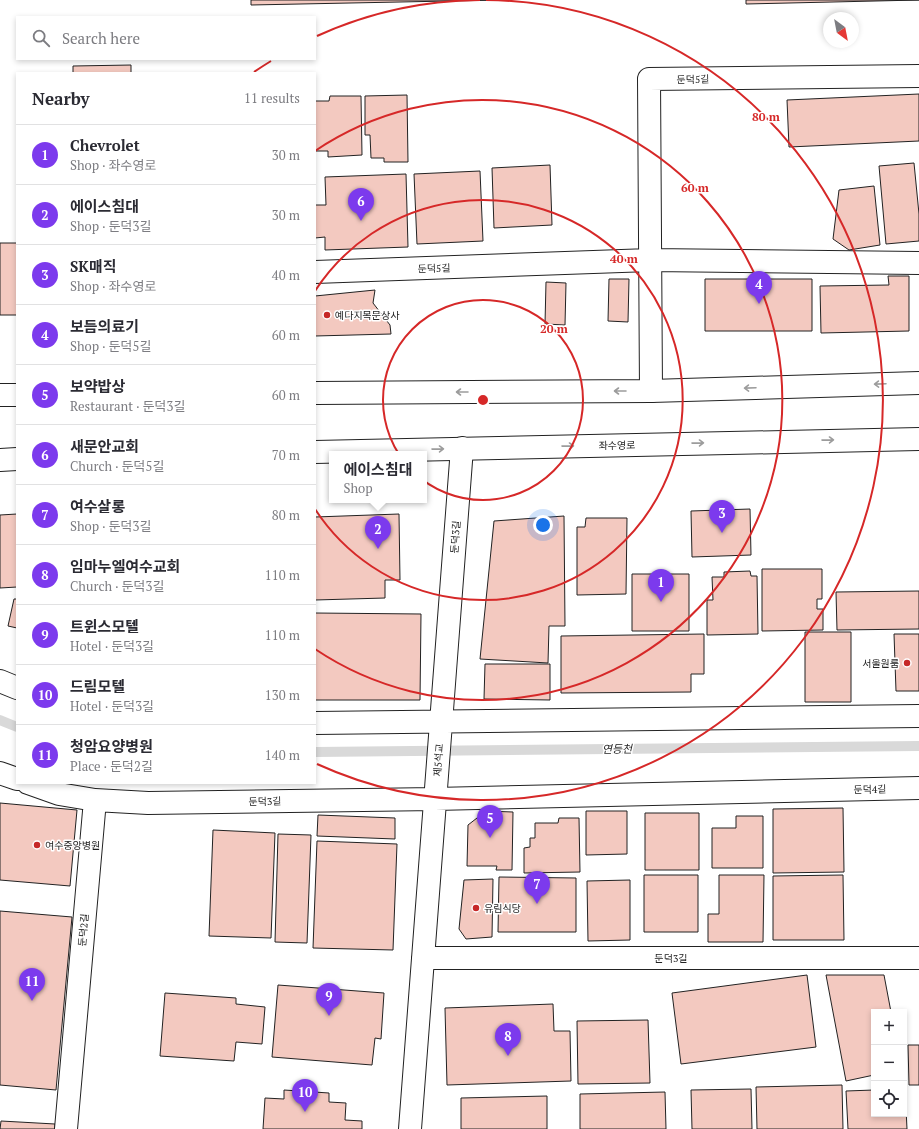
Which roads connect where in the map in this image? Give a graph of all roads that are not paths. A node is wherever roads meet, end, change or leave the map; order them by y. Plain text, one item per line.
1 (919, 76) edge
2 (650, 260) junction
3 (919, 263) edge
4 (316, 272) edge
5 (919, 383) edge
6 (651, 391) junction
7 (316, 393) edge
8 (0, 395) edge
9 (16, 395) edge
10 (919, 439) edge
11 (462, 448) junction
12 (352, 451) edge
13 (316, 452) edge
14 (329, 452) edge
15 (16, 459) edge
16 (0, 460) edge
17 (0, 680) edge
18 (16, 688) edge
19 (919, 716) edge
20 (441, 721) junction
21 (316, 723) edge
22 (0, 773) edge
23 (16, 779) edge
24 (31, 784) edge
25 (919, 788) edge
26 (821, 790) joint
27 (435, 799) junction
28 (95, 800) junction
29 (423, 958) junction
30 (919, 958) edge
31 (66, 1129) edge
32 (410, 1129) edge

1 - 2 street, 둔덕5길
2 - 3 street, 둔덕5길
2 - 4 street, 둔덕5길
2 - 6 street, 둔덕5길
5 -> 6 street
6 -> 7 street
8 - 9 street
11 -> 10 street, 좌수영로
12 -> 11 street, 좌수영로
11 - 20 street, 둔덕3길
13 -> 14 street, 좌수영로
15 - 16 street
17 - 18 street
19 - 20 street
20 - 21 street
20 - 27 street, 제5석교
22 - 23 street
24 - 28 street
25 - 26 street, 둔덕4길
26 - 27 street, 둔덕3길
27 - 28 street, 둔덕3길
27 - 29 street
28 - 31 street, 둔덕2길
29 - 30 street, 둔덕3길
29 - 32 street

